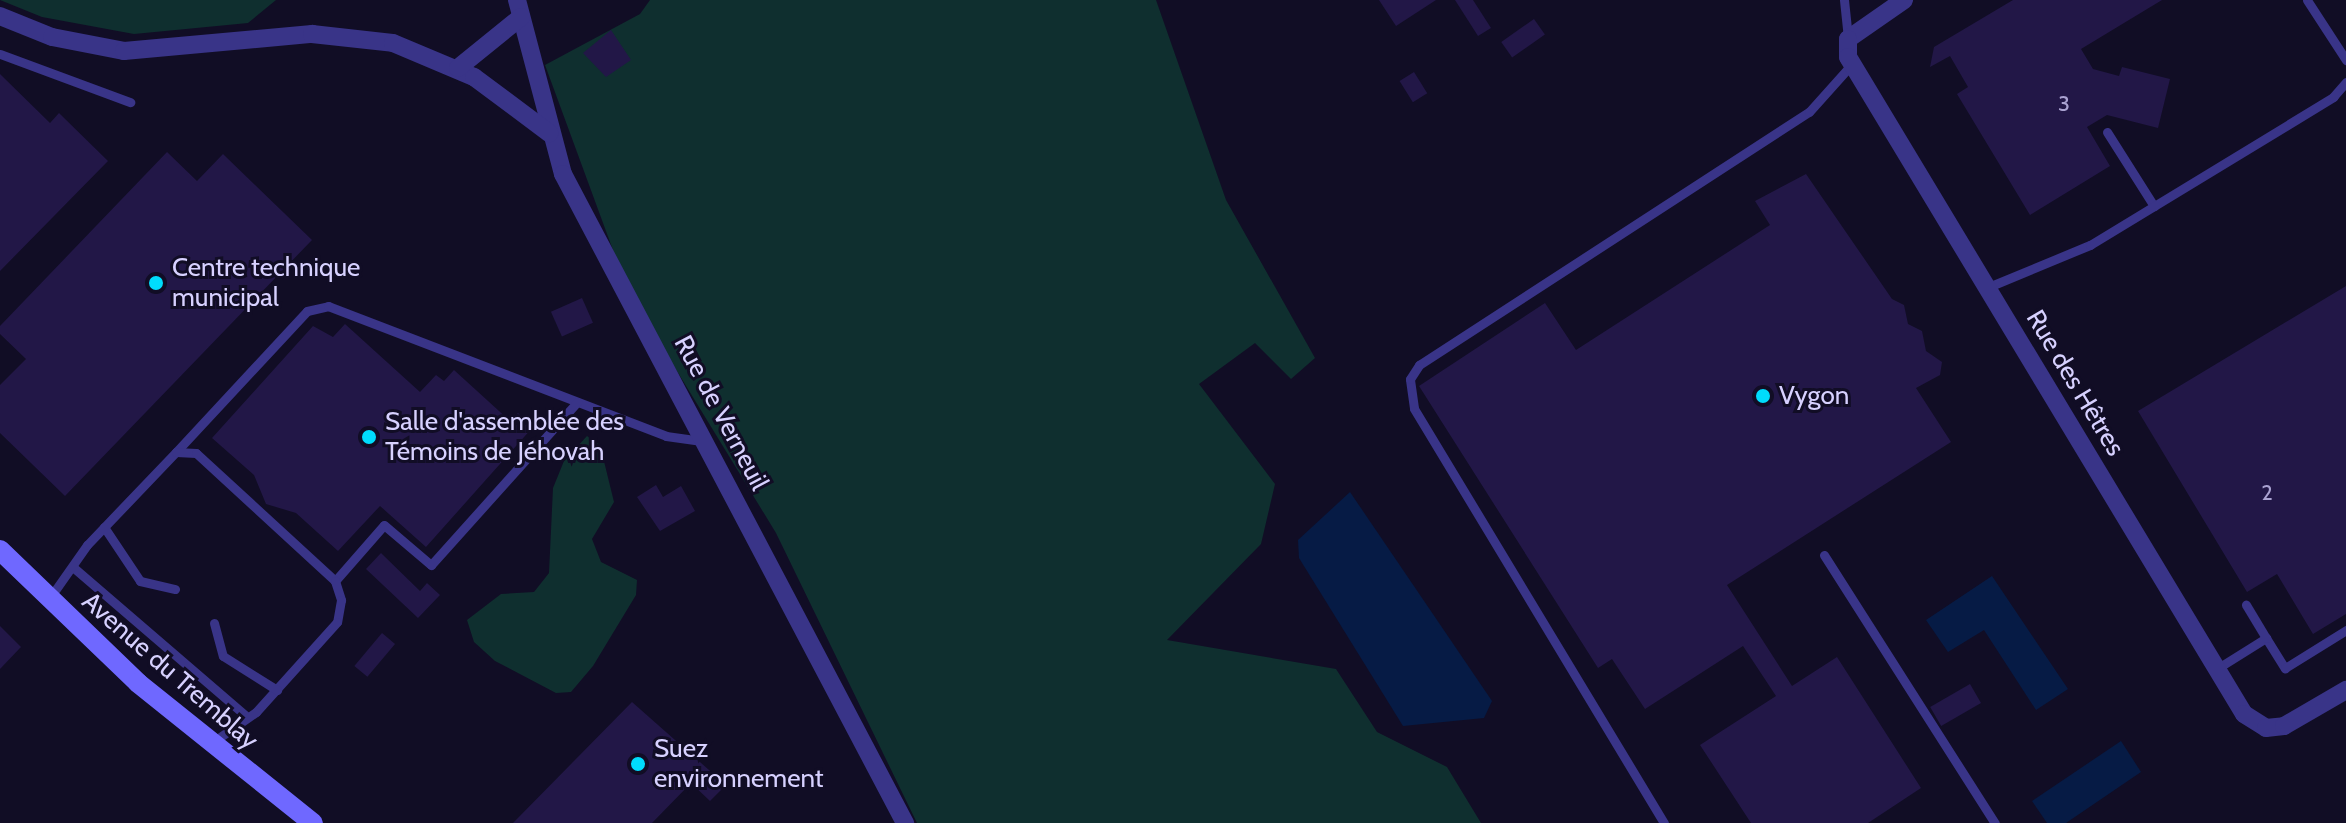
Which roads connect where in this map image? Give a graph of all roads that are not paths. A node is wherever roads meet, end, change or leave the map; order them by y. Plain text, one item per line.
1 (1844, 0) edge
2 (1904, 0) edge
3 (2307, 0) edge
4 (519, 8) edge
5 (0, 16) edge
6 (1848, 39) junction
7 (0, 54) edge
8 (2346, 60) edge
9 (1852, 64) junction
10 (458, 68) junction
11 (2346, 82) edge
12 (130, 102) dead end
13 (2107, 132) dead end
14 (549, 133) junction
15 (2154, 206) junction
16 (1986, 288) junction
17 (577, 402) junction
18 (706, 441) junction
19 (176, 452) junction
20 (104, 527) junction
21 (0, 550) edge
22 (1824, 555) dead end
23 (74, 568) junction
24 (335, 581) junction
25 (175, 589) dead end
26 (49, 599) junction
27 (2246, 605) dead end
28 (214, 623) dead end
29 (2346, 630) edge
30 (2266, 638) junction
31 (2218, 668) junction
32 (277, 690) junction
33 (2346, 690) edge
34 (247, 717) junction
35 (211, 743) junction
36 (313, 823) edge
37 (905, 823) edge
38 (1664, 823) edge
39 (1995, 823) edge

1 - 6 lane
2 - 6 street
3 - 8 lane
4 - 10 street
4 - 14 street, Rue de Verneuil
5 - 10 street
6 - 9 street
7 - 12 lane
9 - 16 street, Rue des Hêtres
9 - 38 lane
10 - 14 street
11 - 15 lane
13 - 15 lane
14 - 18 street, Rue de Verneuil
15 - 16 lane
16 - 31 street, Rue des Hêtres
17 - 18 lane
17 - 19 lane
17 - 24 lane
18 - 37 street, Rue de Verneuil
19 - 20 lane
19 - 24 lane
20 - 23 lane
20 - 25 lane
21 - 26 main road, Avenue du Tremblay
22 - 39 lane
23 - 26 lane
23 - 34 lane
24 - 32 lane
26 - 35 main road, Avenue du Tremblay
27 - 30 lane
28 - 32 lane
29 - 30 lane
30 - 31 lane
31 - 33 street, Rue des Hêtres
32 - 34 lane
34 - 35 lane
35 - 36 main road, Avenue du Tremblay

